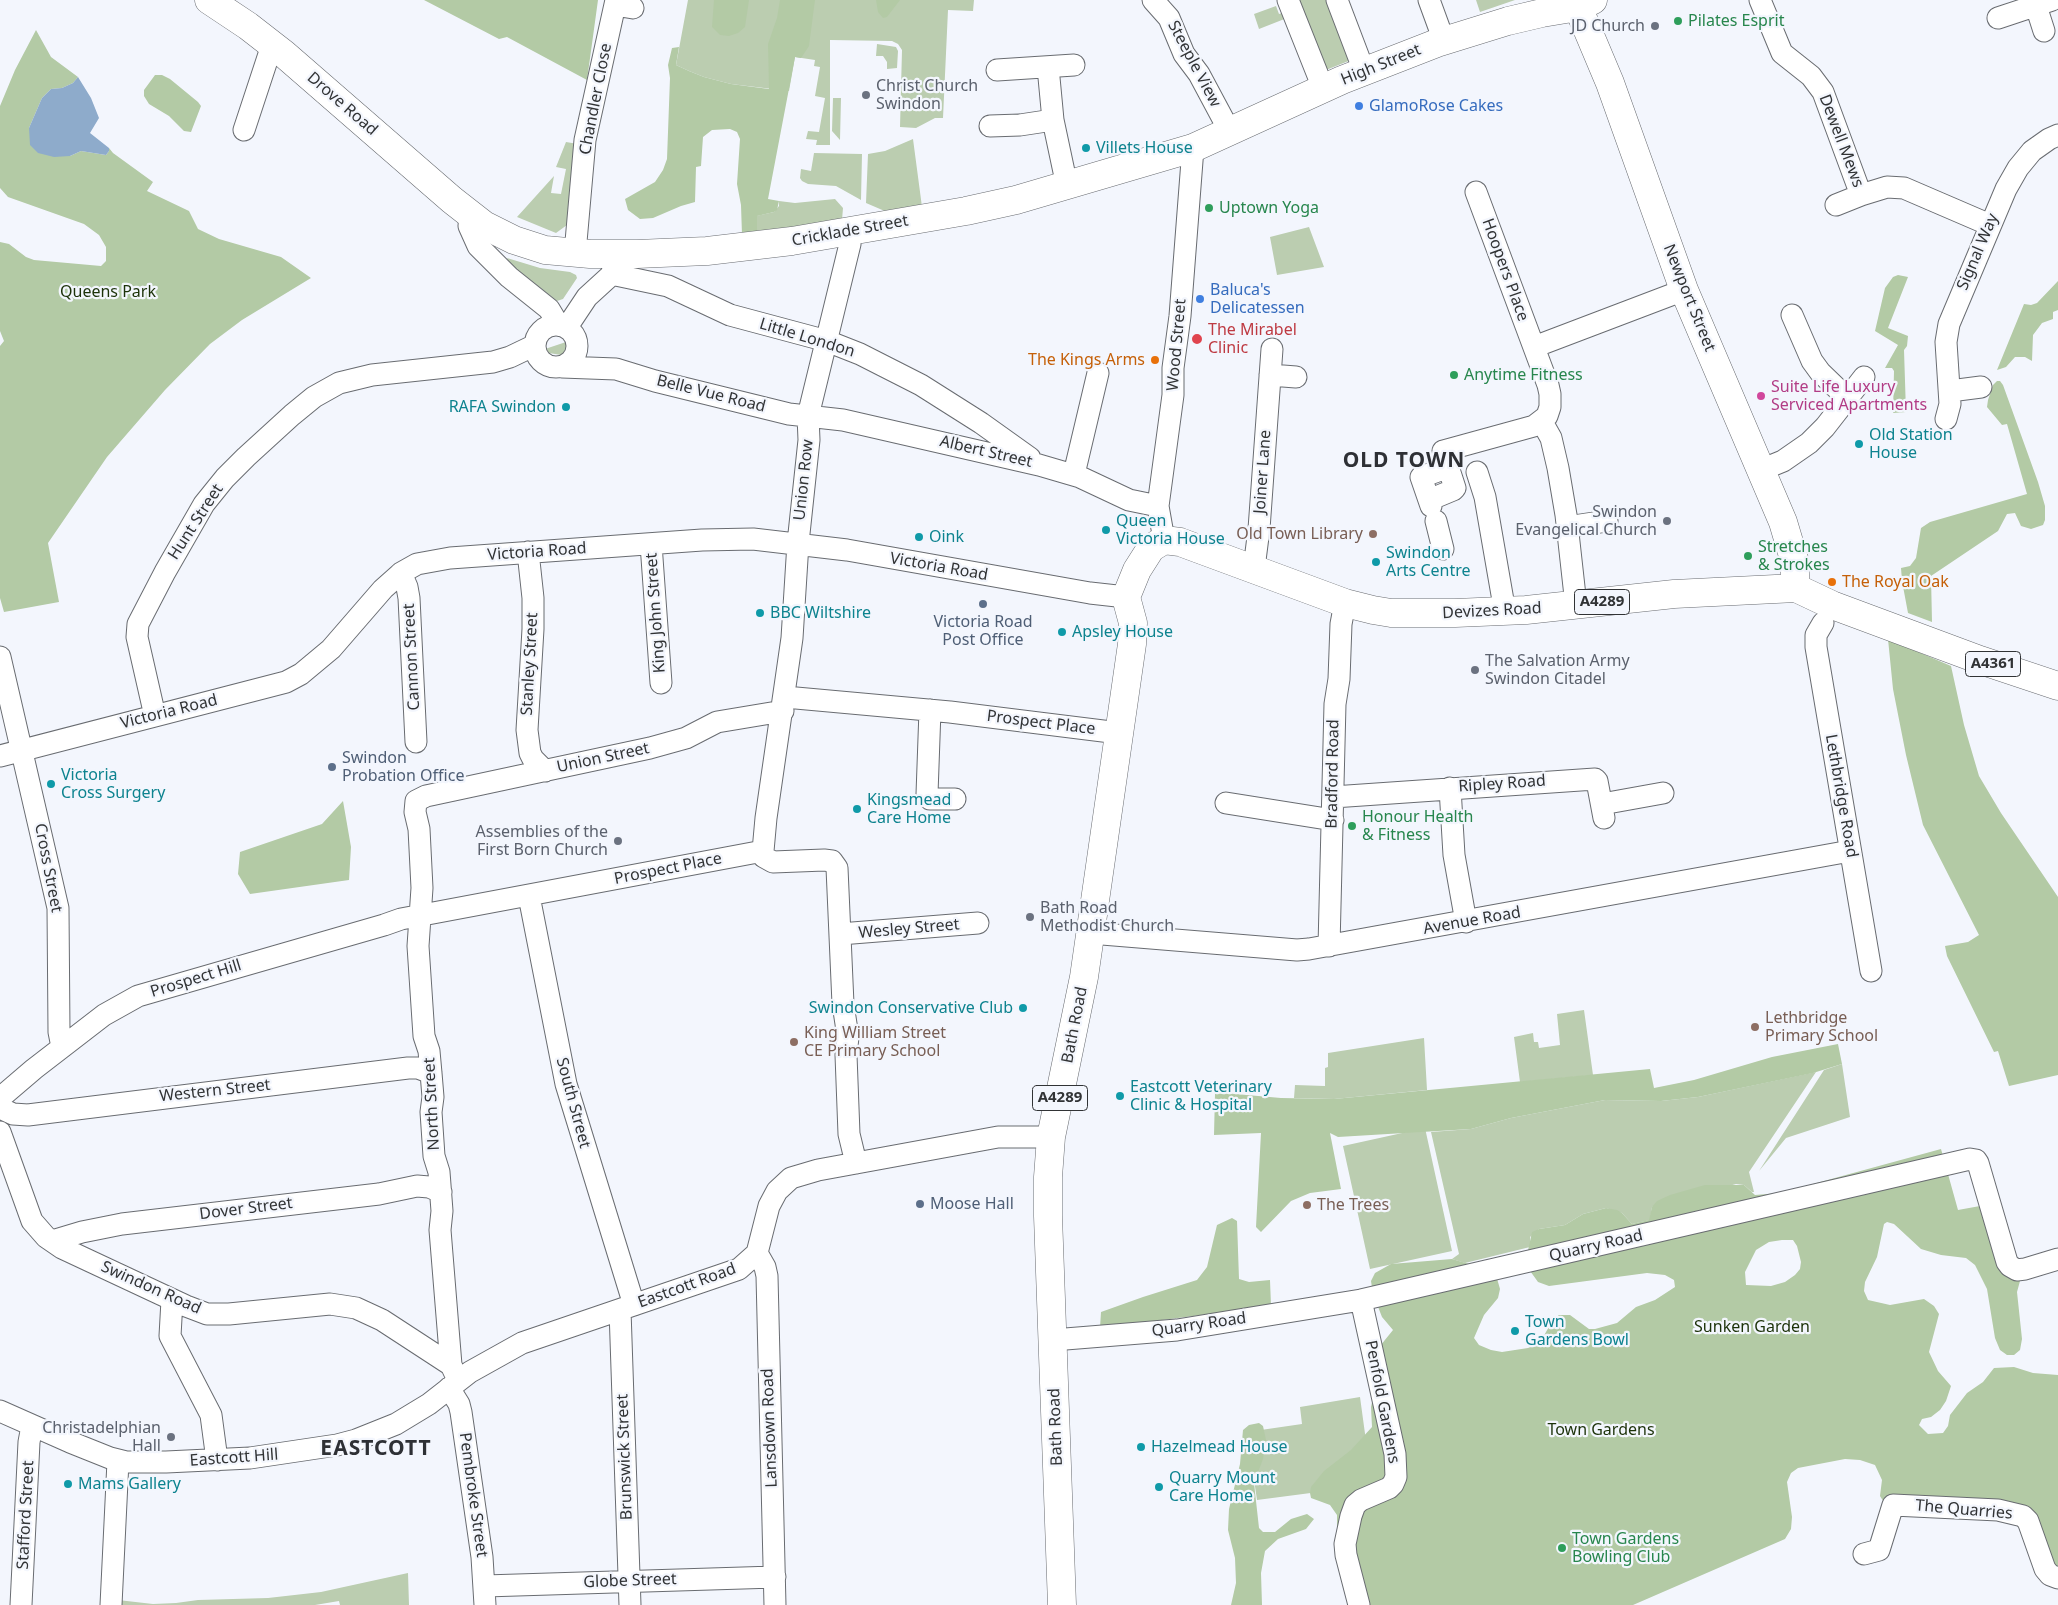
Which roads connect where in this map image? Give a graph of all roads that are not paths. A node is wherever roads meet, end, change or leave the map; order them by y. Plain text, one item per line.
1 (209, 0) edge
2 (1153, 0) edge
3 (1288, 0) edge
4 (1337, 0) edge
5 (1429, 0) edge
6 (2044, 3) edge
7 (621, 4) edge
8 (1585, 4) edge
9 (1769, 10) edge
10 (1998, 18) dead end
11 (2044, 31) dead end
12 (1444, 41) junction
13 (272, 45) junction
14 (1074, 65) dead end
15 (1048, 67) junction
16 (997, 70) dead end
17 (1364, 71) junction
18 (1323, 88) junction
19 (1053, 120) junction
20 (990, 126) dead end
21 (244, 130) dead end
22 (1230, 132) junction
23 (2058, 135) edge
24 (1193, 148) junction
25 (1067, 186) junction
26 (1476, 192) dead end
27 (1861, 195) junction
28 (1836, 205) dead end
29 (470, 214) junction
30 (1990, 225) junction
31 (501, 234) joint
32 (850, 244) dead end
33 (582, 253) junction
34 (637, 254) junction
35 (611, 274) junction
36 (1684, 290) junction
37 (587, 297) junction
38 (1792, 315) dead end
39 (567, 331) junction
40 (827, 341) junction
41 (535, 345) junction
42 (1534, 347) junction
43 (1272, 349) dead end
44 (562, 367) junction
45 (616, 368) junction
46 (1098, 373) dead end
47 (1270, 376) junction
48 (1296, 377) dead end
49 (1864, 378) dead end
50 (1981, 387) dead end
51 (1950, 391) junction
52 (1848, 399) junction
53 (808, 416) junction
54 (1946, 419) dead end
55 (1542, 422) junction
56 (1039, 464) junction
57 (1761, 470) junction
58 (1477, 472) dead end
59 (1074, 474) junction
60 (1158, 506) junction
61 (1566, 521) junction
62 (1607, 521) dead end
63 (1164, 540) junction
64 (798, 543) junction
65 (651, 544) junction
66 (1443, 549) dead end
67 (528, 552) junction
68 (1254, 568) junction
69 (401, 573) junction
70 (1796, 588) junction
71 (1126, 597) junction
72 (1345, 603) junction
73 (1576, 605) junction
74 (1505, 612) junction
75 (1823, 623) dead end
76 (0, 657) edge
77 (661, 683) dead end
78 (2058, 686) edge
79 (784, 704) junction
80 (940, 711) junction
81 (155, 716) junction
82 (1119, 733) junction
83 (416, 742) dead end
84 (22, 750) junction
85 (0, 756) edge
86 (545, 771) junction
87 (1450, 788) junction
88 (1663, 792) dead end
89 (1333, 796) junction
90 (420, 798) joint
91 (955, 799) dead end
92 (1226, 804) dead end
93 (1333, 820) junction
94 (763, 851) junction
95 (1850, 851) junction
96 (529, 896) junction
97 (420, 916) junction
98 (1466, 922) junction
99 (978, 923) dead end
100 (1090, 933) junction
101 (840, 934) junction
102 (1328, 946) junction
103 (1871, 971) dead end
104 (62, 1048) junction
105 (431, 1073) junction
106 (0, 1098) edge
107 (0, 1108) edge
108 (0, 1132) edge
109 (1052, 1137) junction
110 (856, 1163) junction
111 (441, 1192) junction
112 (52, 1241) junction
113 (758, 1253) junction
114 (2058, 1259) edge
115 (172, 1300) junction
116 (1361, 1300) junction
117 (627, 1308) junction
118 (1053, 1340) junction
119 (453, 1377) junction
120 (0, 1411) edge
121 (32, 1426) junction
122 (217, 1460) junction
123 (118, 1461) junction
124 (1864, 1554) dead end
125 (775, 1577) junction
126 (2058, 1578) edge
127 (629, 1580) junction
128 (485, 1595) edge
129 (1352, 1603) edge
130 (21, 1605) edge
131 (111, 1605) edge
132 (630, 1605) edge
133 (775, 1605) edge
134 (1062, 1605) edge

1 - 13 main road, Drove Road
2 - 22 street, Steeple View
3 - 18 street
4 - 17 street
5 - 12 street
6 - 10 street
6 - 11 street
7 - 33 street, Chandler Close
8 - 12 main road, High Street
8 - 36 main road, Newport Street
9 - 27 street, Dewell Mews
12 - 17 main road, High Street
13 - 21 street
13 - 29 main road, Drove Road
14 - 15 street
15 - 16 street
15 - 19 street
17 - 18 main road, High Street
18 - 22 main road, High Street
19 - 20 street
19 - 25 street
22 - 24 main road, High Street
23 - 30 street, Signal Way
24 - 25 main road, Cricklade Street
24 - 60 street, Wood Street
25 - 34 main road, Cricklade Street
26 - 42 street, Hoopers Place
27 - 28 street, Dewell Mews
27 - 30 street, Dewell Mews
29 - 31 main road, Drove Road
29 - 39 street
30 - 51 street, Signal Way
31 - 33 main road, Cricklade Street
32 - 40 street, Union Row
33 - 34 main road, Cricklade Street
33 - 37 street
34 - 35 street
35 - 37 street
35 - 40 street, Little London
36 - 42 street
36 - 57 main road, Newport Street
37 - 39 street
38 - 52 street
39 - 41 street
39 - 44 street
39 - 45 street, Belle Vue Road
40 - 53 street, Union Row
40 - 56 street, Little London
41 - 44 street, Belle Vue Road
41 - 81 street, Hunt Street
42 - 55 street, Hoopers Place
43 - 47 street, Joiner Lane
44 - 45 street, Belle Vue Road
45 - 53 street, Belle Vue Road
46 - 59 street
47 - 48 street
47 - 68 street, Joiner Lane
49 - 52 street
50 - 51 street
51 - 54 street, Signal Way
52 - 57 street
53 - 56 street, Albert Street
53 - 64 street, Union Row
55 - 61 street
55 - 66 street
56 - 59 street, Albert Street
57 - 70 main road, Newport Street
58 - 74 street
59 - 60 street, Albert Street
60 - 63 street, Wood Street
61 - 62 street
61 - 73 street
63 - 68 main road, Devizes Road / A4289
63 - 71 main road
64 - 65 street, Victoria Road
64 - 71 street, Victoria Road
64 - 79 street
65 - 67 street, Victoria Road
65 - 77 street, King John Street
67 - 69 street, Victoria Road
67 - 86 street, Stanley Street
68 - 72 main road, Devizes Road / A4289
69 - 81 street, Victoria Road
69 - 83 street, Cannon Street
70 - 73 main road, Devizes Road / A4289
70 - 78 main road, Devizes Road / A4361
71 - 82 main road, Bath Road / A4289
72 - 74 main road, Devizes Road / A4289
72 - 89 street, Bradford Road
73 - 74 main road, Devizes Road / A4289
75 - 95 street, Lethbridge Road
76 - 84 street, Cross Street
79 - 80 street, Prospect Place
79 - 86 street, Union Street
79 - 94 street
80 - 82 street, Prospect Place
80 - 91 street
81 - 84 street, Victoria Road
82 - 100 main road, Bath Road / A4289
84 - 85 street, Victoria Road
84 - 104 street, Cross Street
86 - 90 street, Union Street
87 - 88 street, Ripley Road
87 - 89 street, Ripley Road
87 - 98 street, Ripley Road
89 - 93 street, Bradford Road
90 - 97 street, North Street
92 - 93 street
93 - 102 street, Bradford Road
94 - 96 street, Prospect Place
94 - 101 street
95 - 98 street, Avenue Road
95 - 103 street, Lethbridge Road
96 - 97 street, Prospect Place
96 - 117 street, South Street
97 - 104 street, Prospect Hill
97 - 105 street, North Street
98 - 102 street, Avenue Road
99 - 101 street, Wesley Street
100 - 102 street, Avenue Road
100 - 109 main road, Bath Road / A4289
101 - 110 street
104 - 106 street, Prospect Hill
105 - 107 street, Western Street
105 - 111 street, North Street
108 - 112 street, Swindon Road
109 - 110 street
109 - 118 main road, Bath Road / A4289
110 - 113 street
111 - 112 street, Dover Street
111 - 119 street, North Street
112 - 115 street, Swindon Road
113 - 117 street, Eastcott Road
113 - 125 street, Lansdown Road
114 - 116 street, Quarry Road
115 - 119 street, Swindon Road
115 - 122 street
116 - 118 street, Quarry Road
116 - 129 street, Penfold Gardens
117 - 119 street, Eastcott Road
117 - 127 street, Brunswick Street
118 - 134 main road, Bath Road / A4289
119 - 122 street, Eastcott Hill
119 - 128 street, Pembroke Street
120 - 121 street, Eastcott Hill
121 - 123 street, Eastcott Hill
121 - 130 street, Stafford Street
122 - 123 street, Eastcott Hill
123 - 131 street
124 - 126 street, The Quarries
125 - 127 street, Globe Street
125 - 133 street, Lansdown Road
127 - 128 street, Globe Street
127 - 132 street, Brunswick Street

